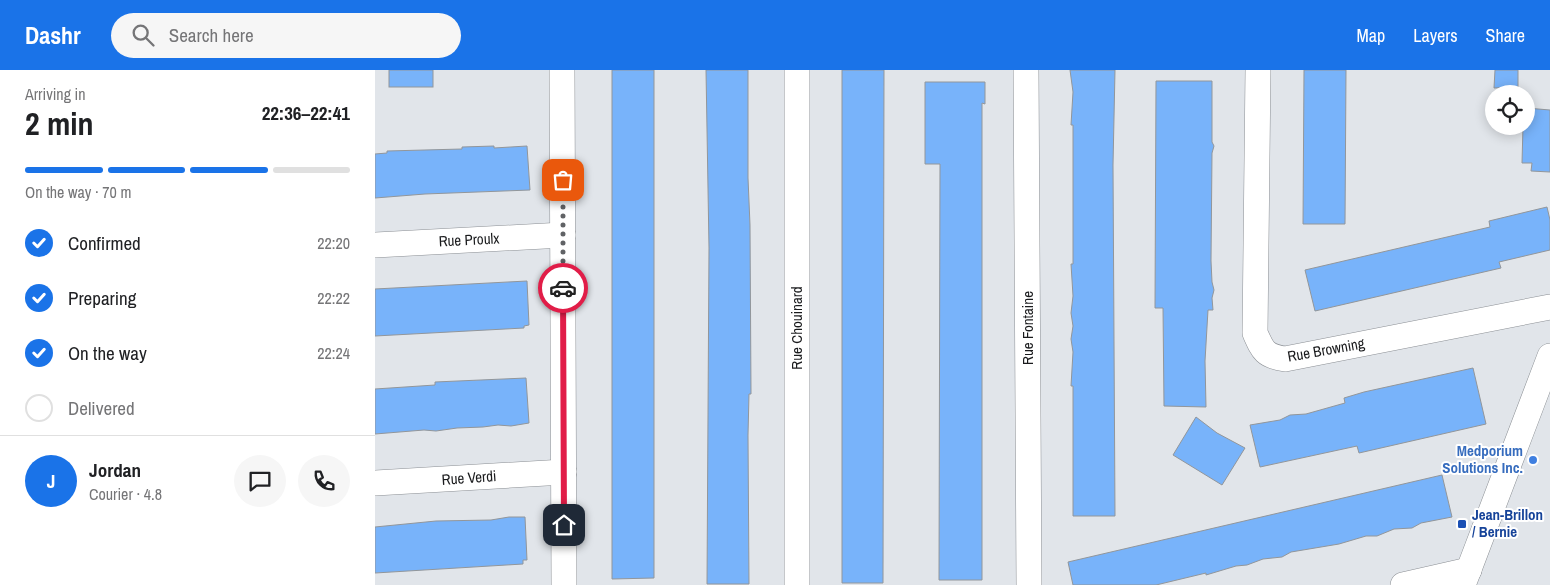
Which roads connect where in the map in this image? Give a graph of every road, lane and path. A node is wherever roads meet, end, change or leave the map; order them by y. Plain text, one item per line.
1 (562, 70) edge
2 (797, 70) edge
3 (1026, 70) edge
4 (1258, 70) edge
5 (563, 235) junction
6 (375, 245) edge
7 (1550, 306) edge
8 (1550, 356) edge
9 (564, 472) junction
10 (375, 483) edge
11 (1466, 578) edge
12 (564, 585) edge
13 (797, 585) edge
14 (1029, 585) edge
15 (1403, 585) edge

1 - 5 street
2 - 13 street, Rue Chouinard
3 - 14 street, Rue Fontaine
4 - 7 street, Rue Browning
5 - 6 street, Rue Proulx
5 - 9 street
8 - 11 street
9 - 10 street, Rue Verdi
9 - 12 street
11 - 15 street

